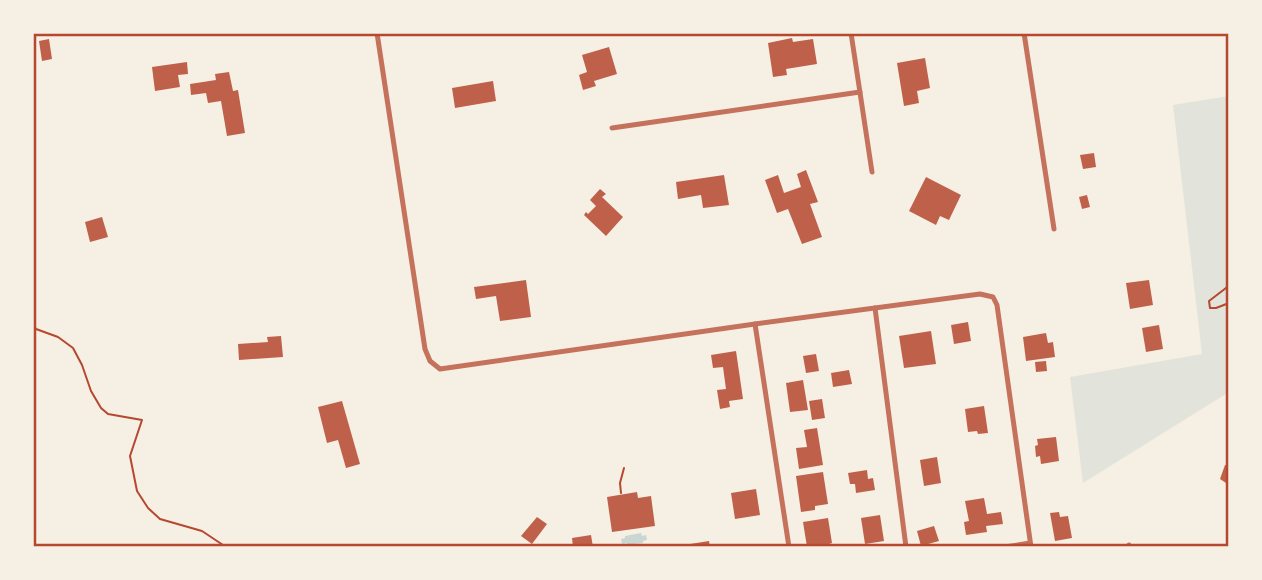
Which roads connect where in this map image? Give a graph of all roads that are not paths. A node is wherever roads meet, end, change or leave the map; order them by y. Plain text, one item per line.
1 (377, 33) edge
2 (851, 33) edge
3 (1024, 33) edge
4 (860, 92) junction
5 (612, 128) dead end
6 (872, 172) dead end
7 (1054, 229) dead end
8 (874, 308) junction
9 (755, 324) junction
10 (1030, 545) edge
11 (789, 547) edge
12 (906, 547) edge
13 (1005, 547) edge

1 - 9 street
2 - 4 street
3 - 7 street
4 - 5 street
4 - 6 street
8 - 9 street
8 - 10 street
8 - 12 street
9 - 11 street
10 - 13 street

